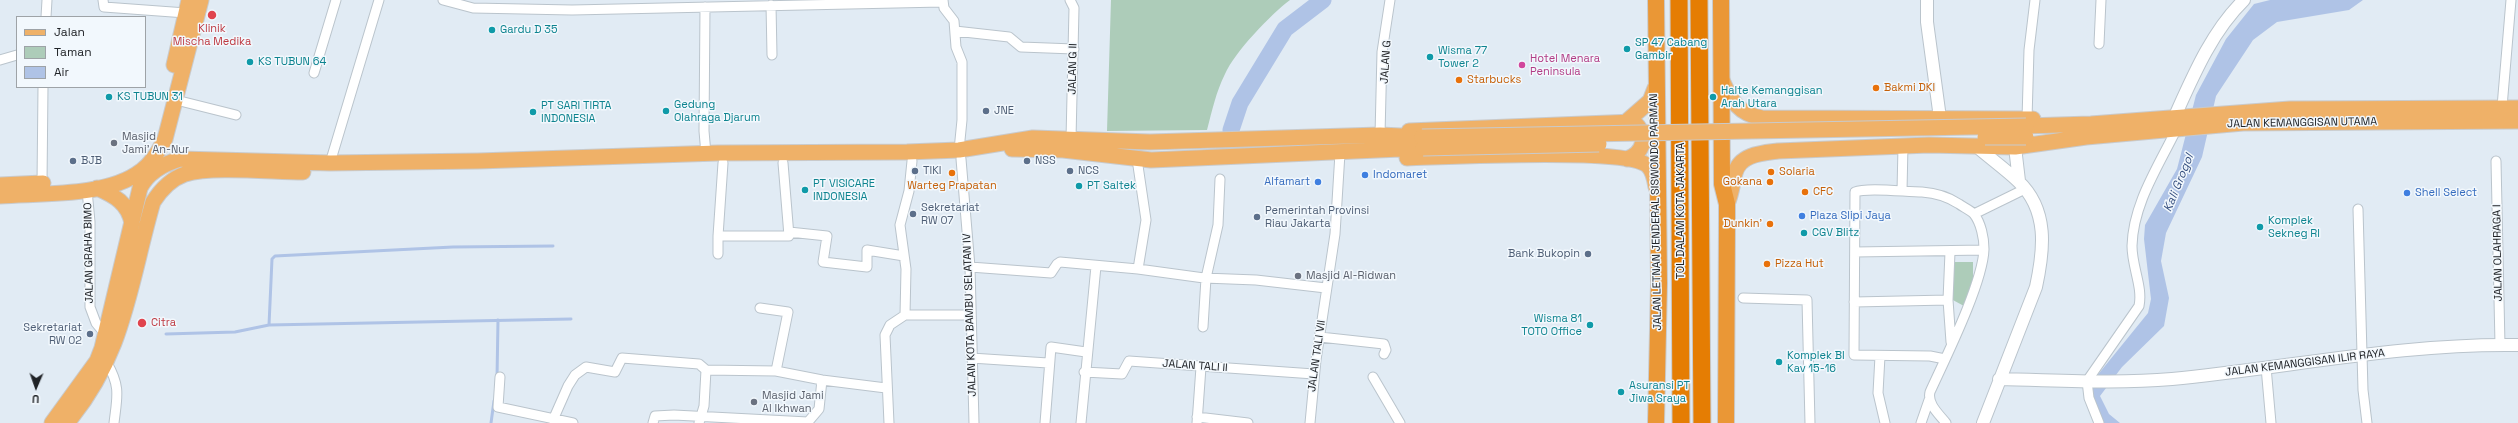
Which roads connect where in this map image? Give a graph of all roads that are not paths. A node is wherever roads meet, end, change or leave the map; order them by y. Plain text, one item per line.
1 (47, 0) edge
2 (103, 0) edge
3 (201, 0) edge
4 (336, 0) edge
5 (443, 0) edge
6 (1070, 0) edge
7 (1390, 0) edge
8 (1394, 0) edge
9 (1656, 0) edge
10 (1679, 0) edge
11 (1700, 0) edge
12 (1720, 0) edge
13 (1927, 0) edge
14 (2035, 0) edge
15 (2101, 0) edge
16 (2244, 0) edge
17 (2511, 0) edge
18 (376, 1) edge
19 (942, 1) edge
20 (771, 5) junction
21 (187, 7) edge
22 (705, 7) junction
23 (46, 16) edge
24 (955, 31) junction
25 (2099, 44) dead end
26 (1074, 49) junction
27 (16, 55) edge
28 (772, 55) dead end
29 (0, 60) edge
30 (314, 73) dead end
31 (1721, 79) junction
32 (44, 88) edge
33 (1655, 88) junction
34 (176, 100) junction
35 (2502, 107) junction
36 (2518, 108) edge
37 (236, 115) dead end
38 (1774, 118) junction
39 (1940, 118) junction
40 (2216, 119) junction
41 (2518, 120) edge
42 (1626, 122) junction
43 (2178, 123) junction
44 (1383, 131) junction
45 (2089, 131) junction
46 (2023, 132) junction
47 (1071, 139) junction
48 (165, 140) junction
49 (1422, 142) junction
50 (1903, 146) junction
51 (1976, 146) junction
52 (1778, 151) junction
53 (1369, 152) junction
54 (1340, 153) junction
55 (706, 154) junction
56 (960, 155) junction
57 (202, 158) junction
58 (1137, 159) junction
59 (1627, 159) junction
60 (912, 161) junction
61 (2496, 161) dead end
62 (330, 163) junction
63 (724, 163) junction
64 (783, 163) junction
65 (1220, 179) dead end
66 (42, 183) junction
67 (0, 185) edge
68 (2022, 185) junction
69 (92, 189) junction
70 (1902, 191) junction
71 (1658, 192) junction
72 (0, 196) edge
73 (1727, 204) junction
74 (2358, 209) dead end
75 (1974, 214) junction
76 (133, 224) junction
77 (789, 232) junction
78 (718, 236) junction
79 (1984, 250) junction
80 (1855, 252) junction
81 (1950, 252) junction
82 (718, 254) dead end
83 (904, 256) junction
84 (1096, 266) junction
85 (970, 267) junction
86 (1138, 269) junction
87 (1206, 278) junction
88 (1727, 287) junction
89 (1326, 288) junction
90 (1743, 298) dead end
91 (1948, 300) junction
92 (1854, 302) junction
93 (760, 308) dead end
94 (970, 314) junction
95 (905, 315) junction
96 (1203, 327) dead end
97 (106, 335) junction
98 (1320, 337) junction
99 (1951, 343) junction
100 (2500, 345) junction
101 (2518, 345) edge
102 (1086, 352) junction
103 (1384, 354) dead end
104 (2363, 354) junction
105 (1880, 356) junction
106 (971, 358) junction
107 (1945, 359) junction
108 (107, 363) junction
109 (1048, 363) junction
110 (1201, 367) junction
111 (2266, 367) junction
112 (706, 370) junction
113 (776, 371) junction
114 (1084, 372) junction
115 (1314, 374) junction
116 (500, 376) dead end
117 (1373, 377) dead end
118 (1999, 379) junction
119 (822, 380) junction
120 (2089, 381) junction
121 (886, 388) junction
122 (1929, 400) junction
123 (699, 419) edge
124 (553, 420) junction
125 (1197, 420) edge
126 (52, 423) edge
127 (67, 423) edge
128 (114, 423) edge
129 (573, 423) edge
130 (653, 423) edge
131 (889, 423) edge
132 (974, 423) edge
133 (1045, 423) edge
134 (1081, 423) edge
135 (1248, 423) edge
136 (1310, 423) edge
137 (1400, 423) edge
138 (1656, 423) edge
139 (1680, 423) edge
140 (1702, 423) edge
141 (1726, 423) edge
142 (1736, 423) edge
143 (1810, 423) edge
144 (1885, 423) edge
145 (1920, 423) edge
146 (1946, 423) edge
147 (1983, 423) edge
148 (2099, 423) edge
149 (2271, 423) edge
150 (2367, 423) edge

1 - 23 street
2 - 21 street
3 - 34 main road
4 - 30 street
5 - 22 street
6 - 26 street, JALAN G II
7 - 44 street, JALAN G
8 - 44 street, JALAN G
9 - 33 highway, JALAN LETNAN JENDERAL SISWONDO PARMAN
10 - 139 highway, TOL DALAM KOTA JAKARTA
11 - 140 highway, TOL DALAM KOTA JAKARTA
12 - 31 highway
13 - 39 street
14 - 46 street
15 - 25 street
16 - 43 street
17 - 35 street
18 - 62 street
19 - 20 street
19 - 24 street, JALAN KOTA BAMBU SELATAN IV
20 - 22 street
20 - 28 street
21 - 66 main road
22 - 55 street
24 - 26 street
24 - 56 street, JALAN KOTA BAMBU SELATAN IV
26 - 47 street, JALAN G II
27 - 29 street
31 - 38 main road
31 - 73 highway
32 - 66 street
33 - 42 main road
33 - 71 highway, JALAN LETNAN JENDERAL SISWONDO PARMAN
34 - 37 street
34 - 48 main road
35 - 36 main road, JALAN KEMANGGISAN UTAMA
35 - 40 main road, JALAN KEMANGGISAN UTAMA
38 - 39 main road
38 - 52 main road
39 - 46 main road
40 - 41 main road, JALAN KEMANGGISAN UTAMA
40 - 43 main road, JALAN KEMANGGISAN UTAMA
42 - 44 main road
42 - 59 main road
43 - 45 main road, JALAN KEMANGGISAN UTAMA
43 - 120 street
44 - 47 main road
44 - 49 main road
45 - 46 main road
45 - 46 main road
46 - 49 main road, bridge
46 - 51 main road
46 - 68 street
47 - 56 main road
48 - 57 main road
48 - 69 main road
49 - 53 main road
50 - 51 main road
50 - 52 main road
50 - 70 street
51 - 68 street
52 - 73 main road
53 - 54 main road
53 - 59 main road
54 - 58 main road
54 - 89 street, JALAN TALI VII
55 - 56 main road
55 - 62 main road
56 - 58 main road
56 - 60 main road
56 - 85 street, JALAN KOTA BAMBU SELATAN IV
57 - 62 main road
57 - 76 main road
58 - 86 street
59 - 71 main road
60 - 64 main road
60 - 83 street
61 - 100 street, JALAN OLAHRAGA I
63 - 64 main road
63 - 78 street
63 - 108 main road
64 - 77 street
65 - 87 street
66 - 67 main road
68 - 75 street
68 - 118 street
69 - 72 main road
69 - 76 main road
69 - 97 street, JALAN GRAHA BIMO
70 - 75 street
70 - 80 street
71 - 138 highway, JALAN LETNAN JENDERAL SISWONDO PARMAN
73 - 88 highway
74 - 104 street
75 - 79 street
76 - 97 main road
77 - 78 street
77 - 83 street
78 - 82 street
79 - 81 street
79 - 99 street
80 - 81 street
80 - 92 street
81 - 91 street
83 - 95 street
84 - 85 street
84 - 86 street
84 - 102 street
85 - 94 street, JALAN KOTA BAMBU SELATAN IV
86 - 87 street
87 - 89 street
87 - 96 street
88 - 141 highway
88 - 142 highway
89 - 98 street, JALAN TALI VII
90 - 143 street
91 - 92 street
91 - 99 street
92 - 105 street
93 - 113 street
94 - 95 street
94 - 106 street, JALAN KOTA BAMBU SELATAN IV
95 - 121 street
97 - 126 main road
98 - 103 street
98 - 115 street, JALAN TALI VII
99 - 107 street
100 - 101 street, JALAN KEMANGGISAN ILIR RAYA
100 - 104 street, JALAN KEMANGGISAN ILIR RAYA
102 - 109 street
102 - 114 street
104 - 111 street, JALAN KEMANGGISAN ILIR RAYA
104 - 150 street
105 - 107 street
105 - 144 street
106 - 109 street
106 - 132 street, JALAN KOTA BAMBU SELATAN IV
107 - 122 street
108 - 127 main road
108 - 128 street
109 - 133 street
110 - 114 street, JALAN TALI II
110 - 115 street, JALAN TALI II
110 - 125 street
111 - 120 street, JALAN KEMANGGISAN ILIR RAYA
111 - 149 street
112 - 113 street
112 - 123 street
112 - 124 street
113 - 119 street
114 - 134 street
115 - 136 street, JALAN TALI VII
116 - 124 street
117 - 137 street
118 - 120 street, JALAN KEMANGGISAN ILIR RAYA
118 - 147 street
119 - 121 street
119 - 123 street
120 - 148 street
121 - 131 street
122 - 145 street
122 - 146 street
123 - 130 street
124 - 129 street
125 - 135 street

